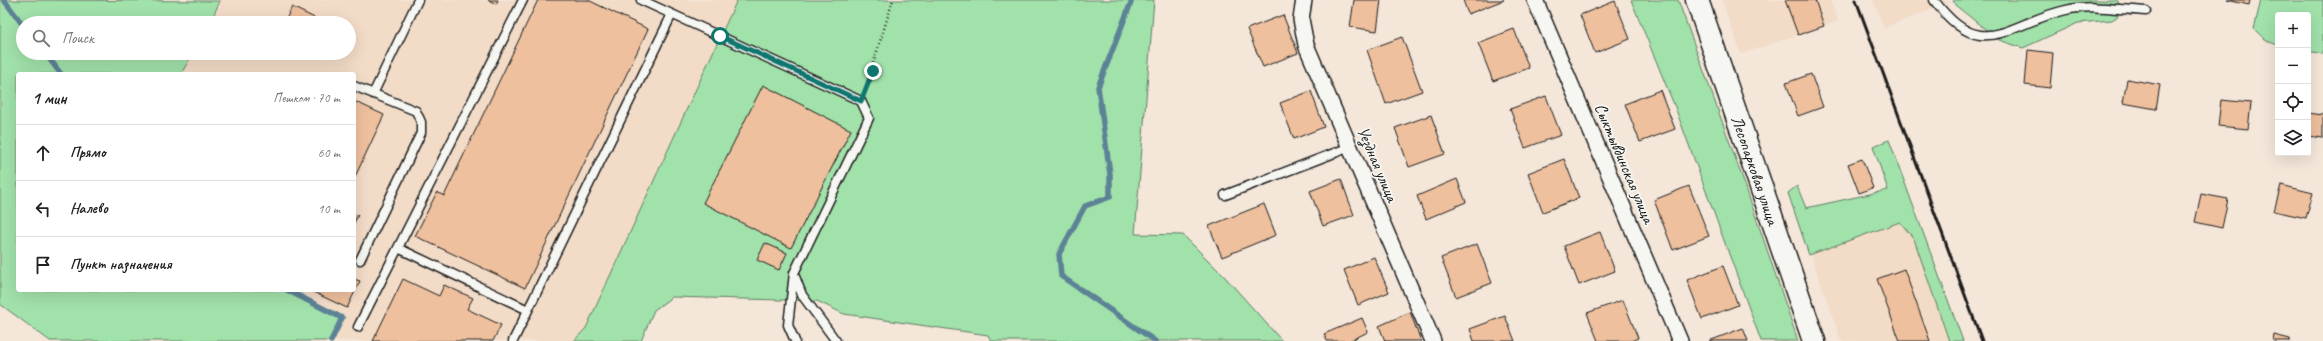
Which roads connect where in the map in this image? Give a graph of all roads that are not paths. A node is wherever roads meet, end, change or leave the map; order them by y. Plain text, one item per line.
1 (418, 0) edge
2 (523, 0) edge
3 (641, 0) edge
4 (1304, 0) edge
5 (1535, 0) edge
6 (1697, 0) edge
7 (1934, 0) edge
8 (2146, 11) dead end
9 (672, 14) junction
10 (356, 87) edge
11 (373, 94) junction
12 (1350, 147) junction
13 (1225, 195) dead end
14 (398, 248) junction
15 (360, 260) dead end
16 (794, 274) junction
17 (528, 310) junction
18 (358, 327) dead end
19 (513, 341) edge
20 (795, 341) edge
21 (836, 341) edge
22 (1433, 341) edge
23 (1680, 341) edge
24 (1814, 341) edge

1 - 11 lane
2 - 14 lane
3 - 9 lane
4 - 12 street, Уездная улица
5 - 23 street, Сыктывдинская улица
6 - 24 street, Лесопарковая улица
7 - 8 lane
9 - 16 lane
9 - 17 lane
10 - 11 lane
11 - 15 lane
12 - 13 lane
12 - 22 street, Уездная улица
14 - 17 lane
14 - 18 lane
16 - 20 lane
16 - 21 lane
17 - 19 lane

